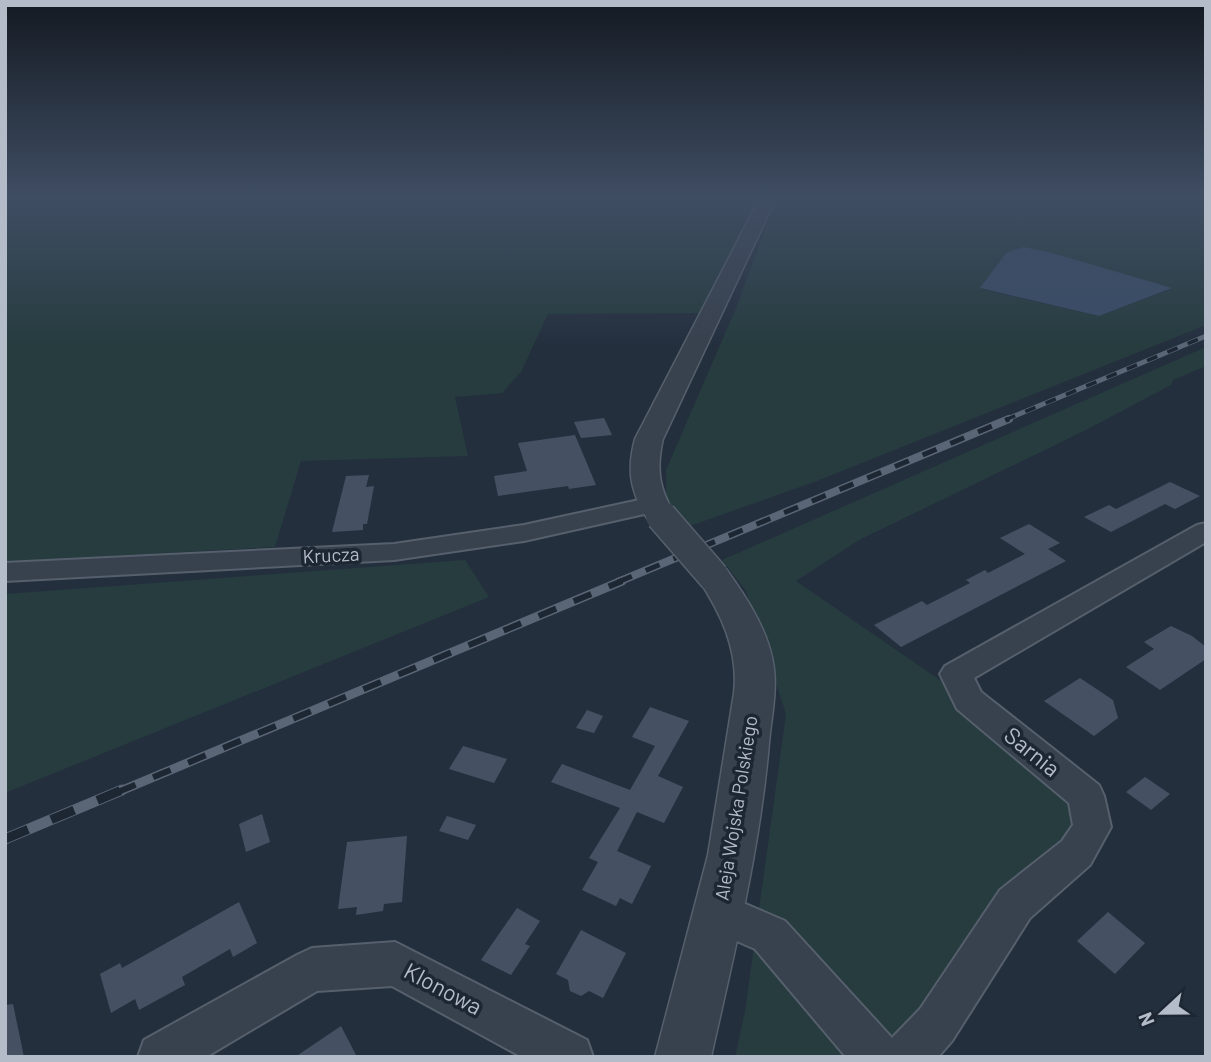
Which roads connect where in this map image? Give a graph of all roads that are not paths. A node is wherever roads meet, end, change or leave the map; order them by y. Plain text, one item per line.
1 (744, 248) edge
2 (657, 511) junction
3 (1206, 531) edge
4 (5, 572) edge
5 (720, 913) junction
6 (161, 1057) edge
7 (570, 1057) edge
8 (684, 1057) edge
9 (877, 1057) edge
10 (906, 1057) edge

1 - 2 street, Aleja Wojska Polskiego
2 - 4 street, Krucza
2 - 5 street, Aleja Wojska Polskiego, bridge
3 - 10 street, Sarnia
5 - 8 street, Aleja Wojska Polskiego
5 - 9 street
6 - 7 street, Klonowa

